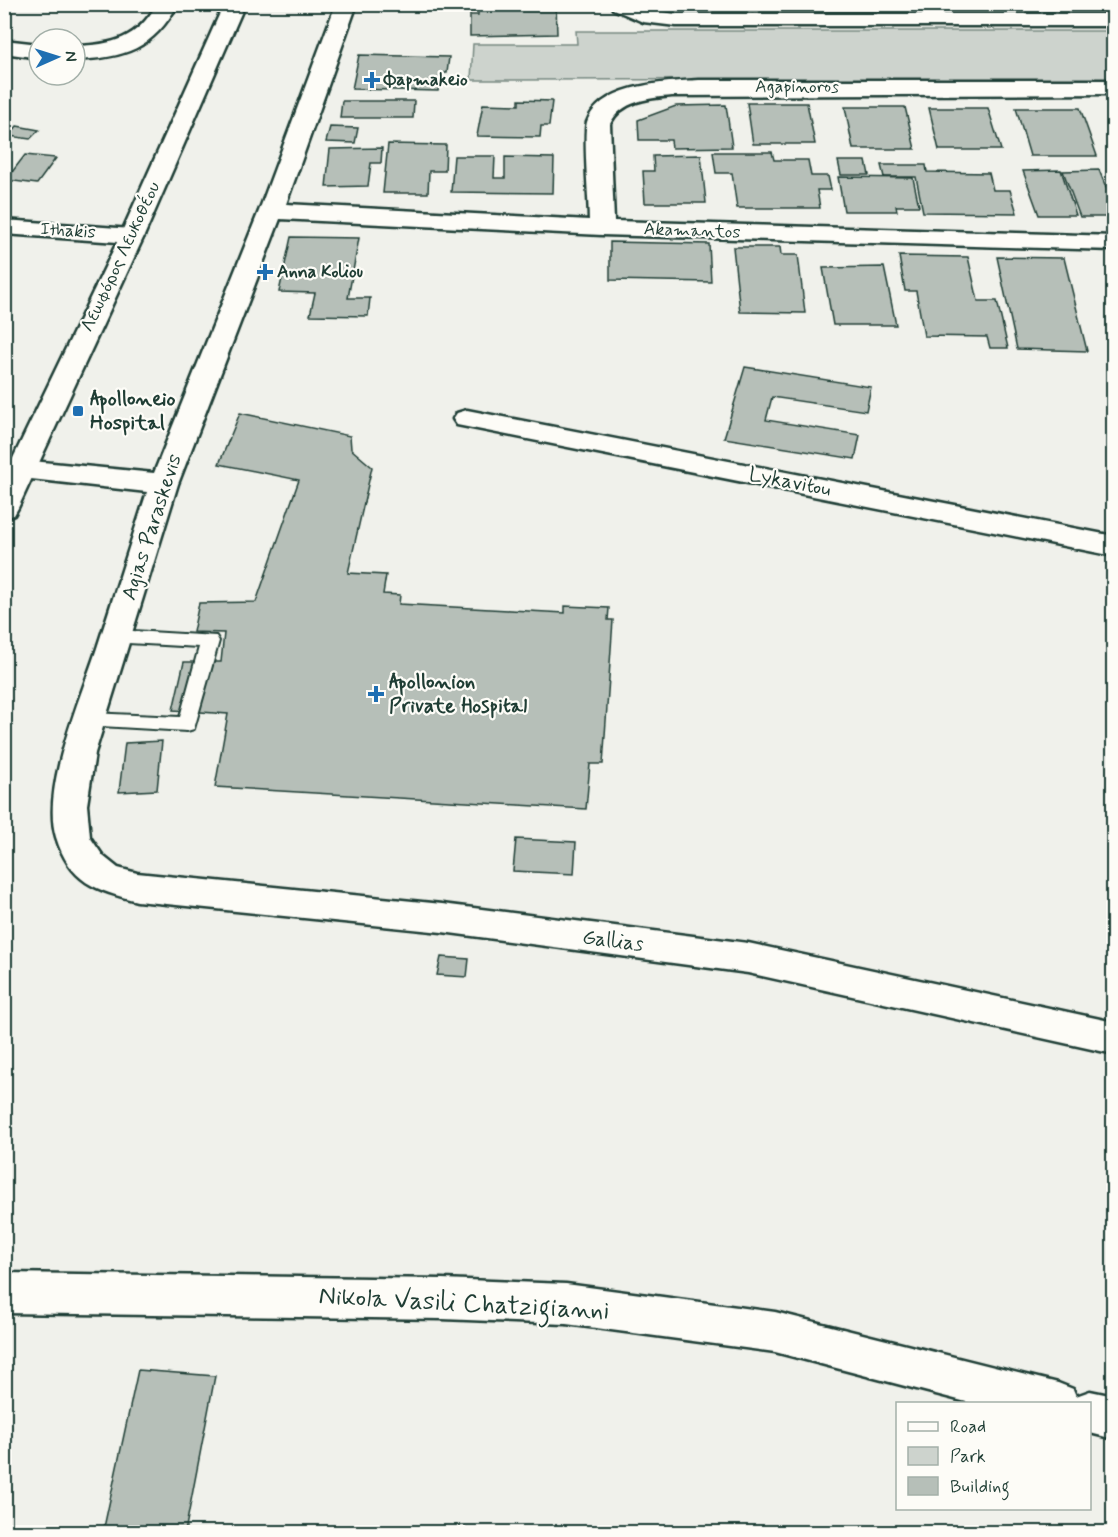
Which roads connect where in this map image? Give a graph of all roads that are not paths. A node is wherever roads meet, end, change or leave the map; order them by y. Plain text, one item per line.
1 (168, 4) edge
2 (235, 4) edge
3 (346, 4) edge
4 (621, 4) edge
5 (1113, 21) edge
6 (4, 46) edge
7 (27, 49) edge
8 (87, 53) edge
9 (1113, 87) edge
10 (271, 211) junction
11 (4, 226) edge
12 (602, 228) junction
13 (132, 236) junction
14 (1113, 243) edge
15 (467, 419) dead end
16 (22, 469) junction
17 (164, 484) junction
18 (4, 508) edge
19 (1113, 546) edge
20 (116, 637) junction
21 (90, 720) junction
22 (107, 879) joint
23 (1113, 1038) edge
24 (4, 1293) edge
25 (1050, 1402) edge
26 (1091, 1412) edge
27 (1113, 1418) edge

1 - 8 street
2 - 13 street, Λεωφόρος Λευκοθέου
3 - 10 street, Agias Paraskevis
4 - 5 street
6 - 7 street
9 - 12 street, Agapinoros
10 - 12 street, Akamantos
10 - 17 street, Agias Paraskevis
11 - 13 street, Ithakis
12 - 14 street, Akamantos
13 - 16 street, Λεωφόρος Λευκοθέου
15 - 19 street, Lykavitou
16 - 17 street
16 - 18 street, Λεωφόρος Λευκοθέου
17 - 20 street, Agias Paraskevis
20 - 21 street, Agias Paraskevis
20 - 21 lane
21 - 22 street, Agias Paraskevis
22 - 23 street, Gallias
24 - 25 street, Nikola Vasili Chatzigianni
26 - 27 street

